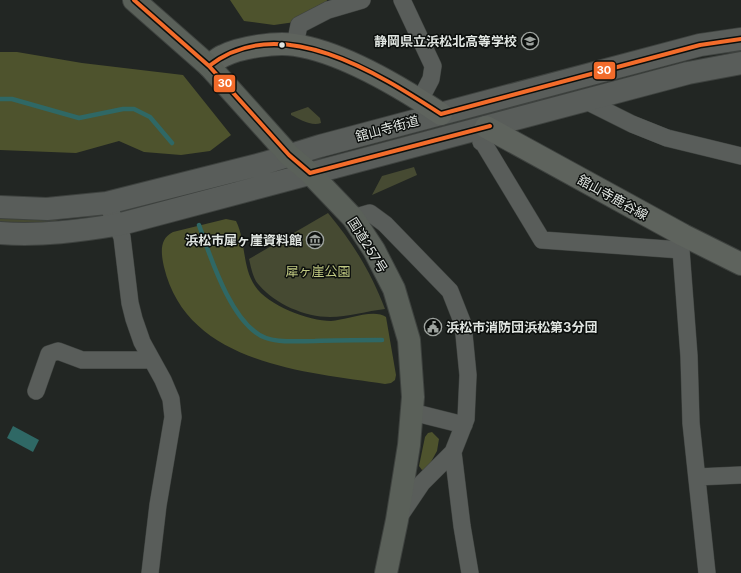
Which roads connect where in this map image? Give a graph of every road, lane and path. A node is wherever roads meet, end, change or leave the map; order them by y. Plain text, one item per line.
1 (134, 0) edge
2 (362, 0) edge
3 (402, 0) edge
4 (741, 39) edge
5 (295, 45) junction
6 (741, 64) edge
7 (209, 66) junction
8 (420, 100) junction
9 (584, 100) junction
10 (441, 114) junction
11 (484, 134) junction
12 (289, 155) junction
13 (741, 156) edge
14 (310, 173) junction
15 (107, 203) junction
16 (0, 206) edge
17 (353, 218) junction
18 (117, 224) junction
19 (0, 233) edge
20 (682, 243) junction
21 (741, 264) edge
22 (152, 360) junction
23 (36, 390) dead end
24 (412, 412) junction
25 (464, 425) junction
26 (453, 452) junction
27 (741, 475) edge
28 (697, 477) junction
29 (397, 520) junction
30 (150, 573) edge
31 (386, 573) edge
32 (470, 573) edge
33 (707, 573) edge

1 - 7 highway, 国道257号
2 - 5 street
3 - 8 street
4 - 10 street, 舘山寺街道
5 - 7 main road
5 - 8 main road
6 - 9 street, 舘山寺街道
7 - 12 highway, 国道257号
8 - 10 main road
9 - 11 street, 舘山寺街道
9 - 13 street
10 - 12 street, 舘山寺街道
11 - 14 street, 舘山寺街道
11 - 20 main road, 舘山寺鹿谷線
11 - 20 street
12 - 14 highway, 国道257号
12 - 15 street, 舘山寺街道
14 - 17 highway, 国道257号
14 - 18 street, 舘山寺街道
15 - 16 street, 舘山寺街道
15 - 18 street
17 - 24 highway, 国道257号
17 - 25 street
18 - 19 street, 舘山寺街道
18 - 22 street
20 - 21 main road, 舘山寺鹿谷線
20 - 28 street
22 - 23 street
22 - 30 street
24 - 25 street
24 - 29 highway, 国道257号
25 - 26 street
26 - 29 street
26 - 32 street
27 - 28 street
28 - 33 street
29 - 31 highway, 国道257号

